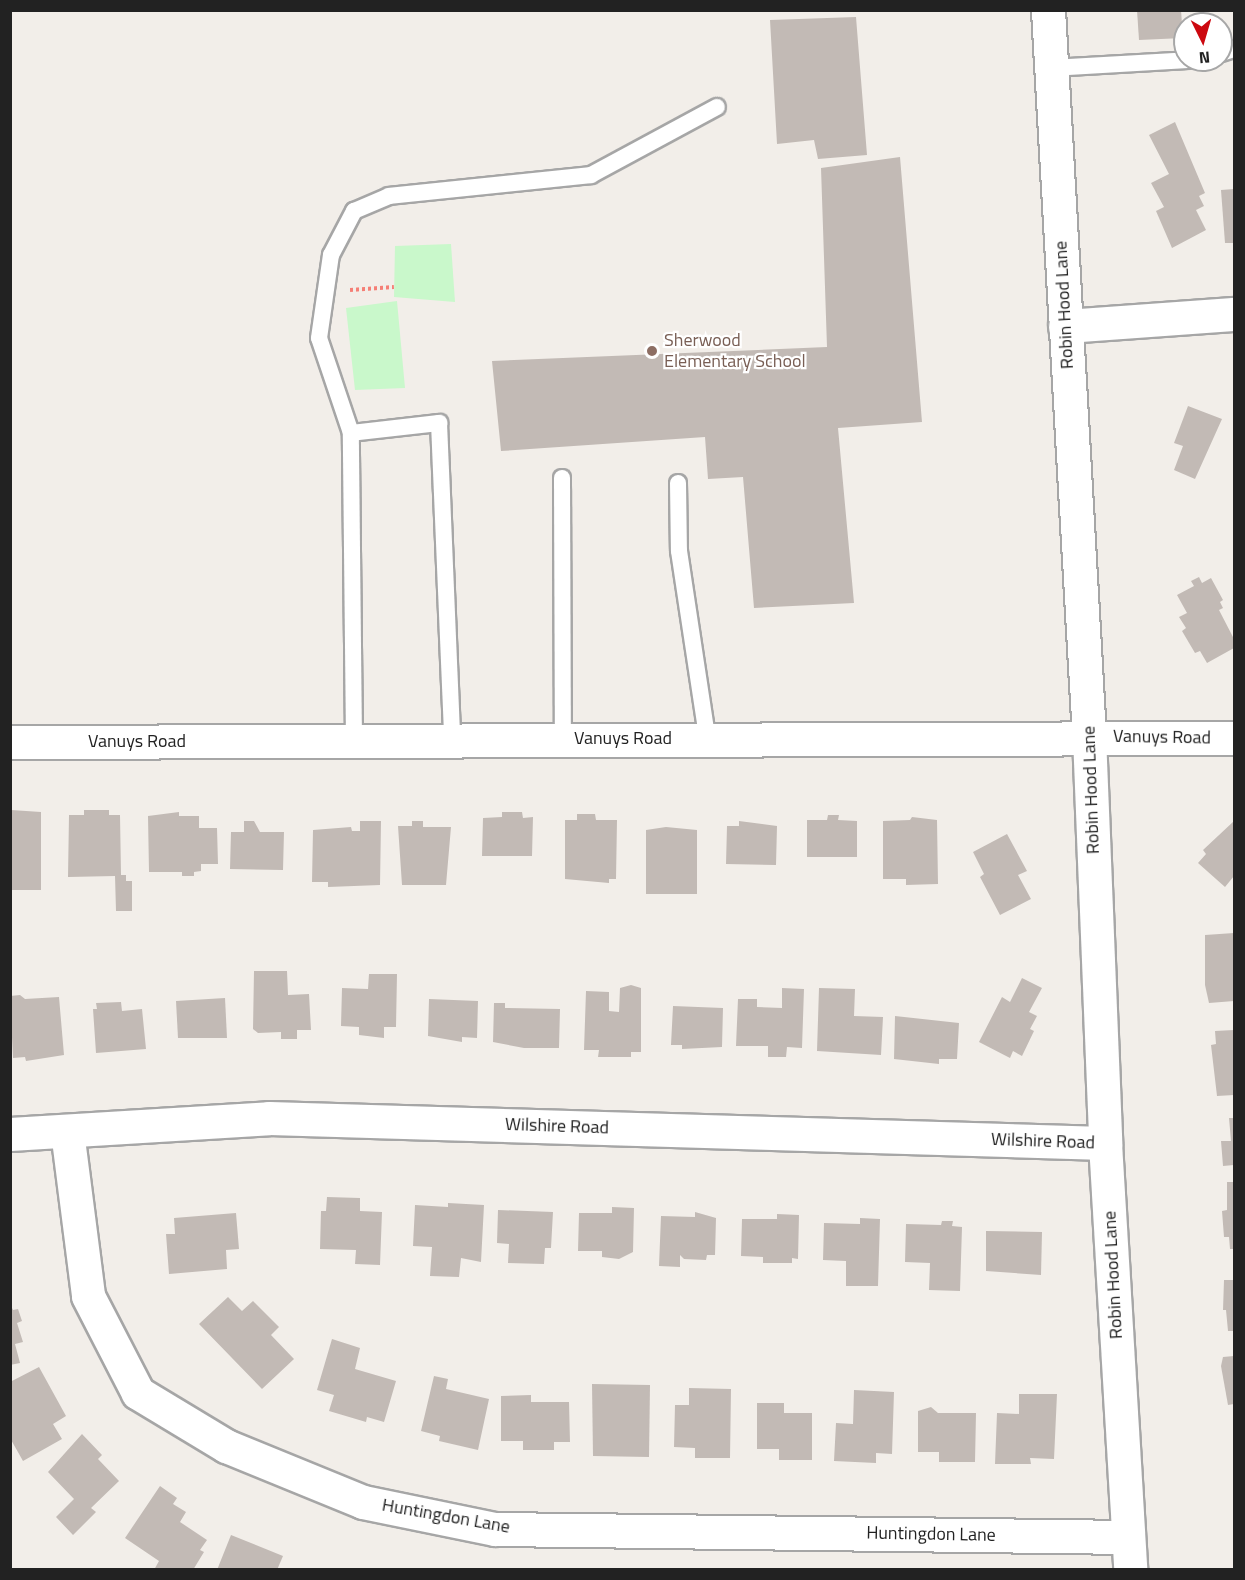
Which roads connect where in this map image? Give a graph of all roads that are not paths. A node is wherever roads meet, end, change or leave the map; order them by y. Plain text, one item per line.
1 (1048, 10) edge
2 (1173, 61) edge
3 (1051, 68) junction
4 (717, 107) dead end
5 (1234, 314) edge
6 (1065, 327) junction
7 (351, 433) junction
8 (562, 478) dead end
9 (678, 483) dead end
10 (1089, 736) junction
11 (707, 737) junction
12 (563, 738) junction
13 (1234, 738) edge
14 (354, 740) junction
15 (452, 740) junction
16 (10, 742) edge
17 (67, 1131) junction
18 (10, 1134) edge
19 (1105, 1143) junction
20 (1128, 1537) junction
21 (1130, 1569) edge

1 - 3 street, Robin Hood Lane
2 - 3 lane
3 - 6 street, Robin Hood Lane
4 - 7 lane
5 - 6 street
6 - 10 street, Robin Hood Lane
7 - 14 lane
7 - 15 lane
8 - 12 lane
9 - 11 lane
10 - 11 street, Vanuys Road
10 - 13 street, Vanuys Road
10 - 19 street, Robin Hood Lane
11 - 12 street, Vanuys Road
12 - 15 street, Vanuys Road
14 - 15 street, Vanuys Road
14 - 16 street, Vanuys Road
17 - 18 street, Wilshire Road
17 - 19 street, Wilshire Road
17 - 20 street, Huntingdon Lane
19 - 20 street, Robin Hood Lane
20 - 21 street, Robin Hood Lane

